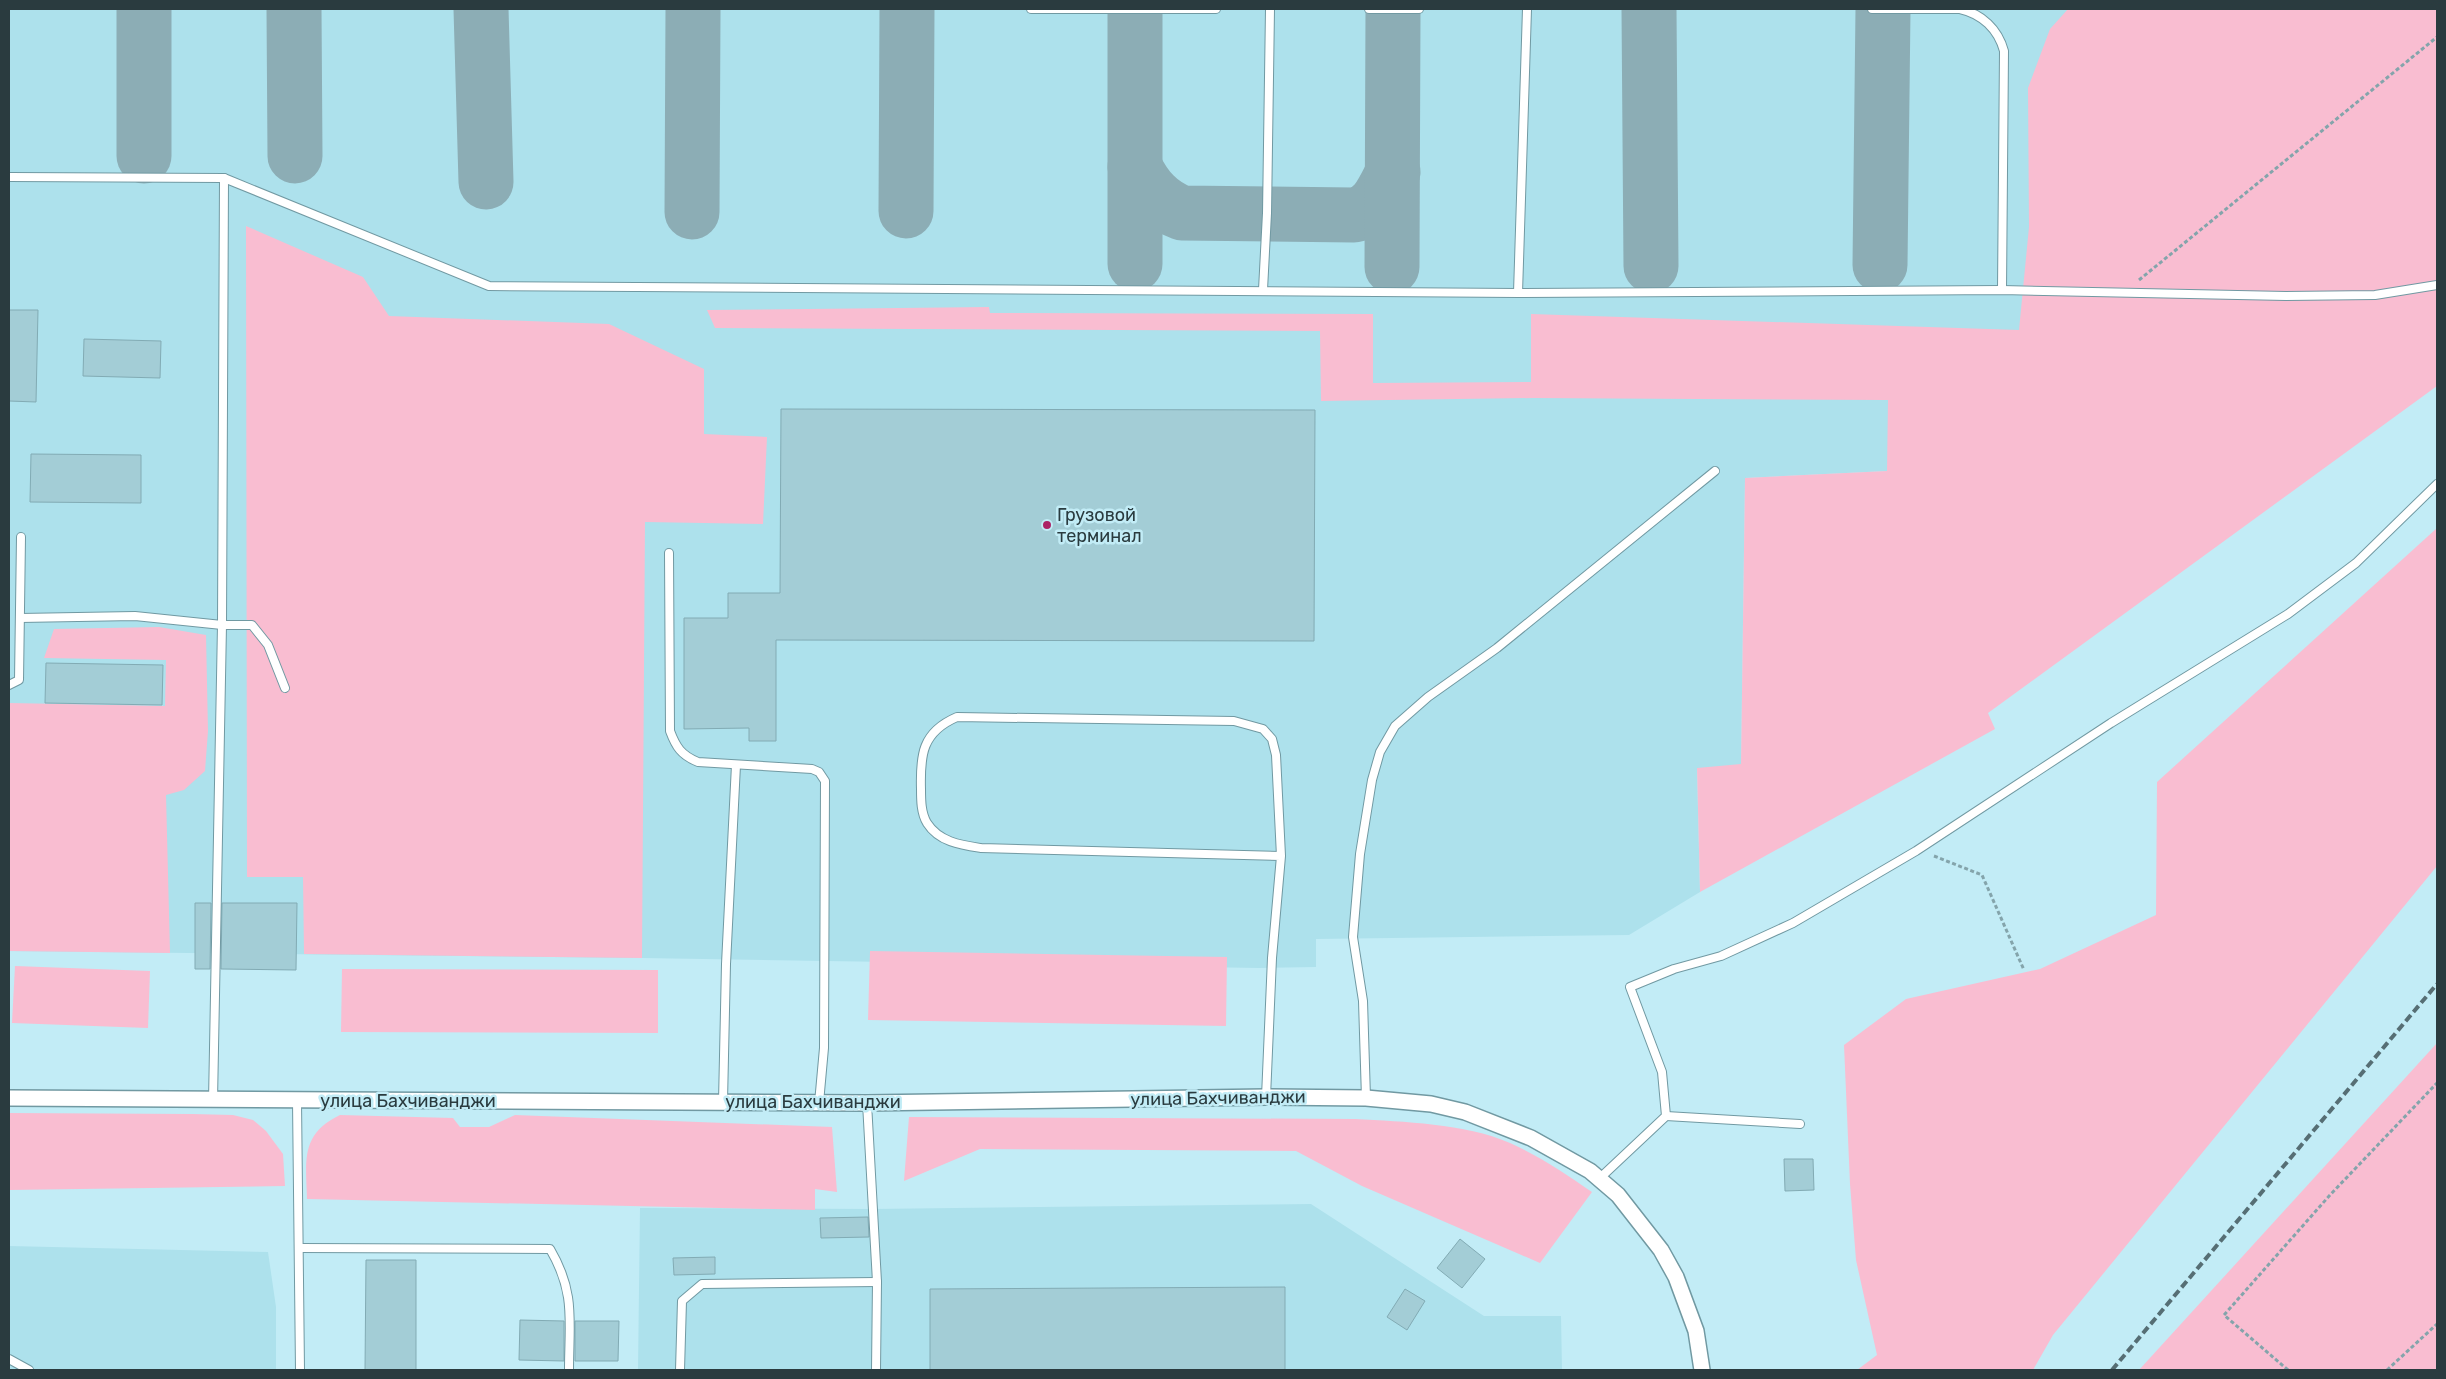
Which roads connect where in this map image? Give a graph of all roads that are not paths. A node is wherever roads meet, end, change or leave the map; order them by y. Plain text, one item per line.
1 (1031, 9) edge
2 (1216, 9) edge
3 (1270, 9) edge
4 (1370, 9) edge
5 (1419, 9) edge
6 (1527, 9) edge
7 (1872, 9) edge
8 (9, 177) edge
9 (224, 178) junction
10 (2437, 285) edge
11 (1263, 290) junction
12 (2002, 290) junction
13 (1518, 293) junction
14 (1715, 471) dead end
15 (2437, 484) edge
16 (21, 537) dead end
17 (669, 553) dead end
18 (20, 618) junction
19 (222, 625) junction
20 (9, 684) edge
21 (284, 688) dead end
22 (736, 765) junction
23 (1280, 856) junction
24 (1266, 1097) junction
25 (9, 1098) edge
26 (1366, 1098) junction
27 (214, 1101) junction
28 (297, 1101) junction
29 (723, 1102) junction
30 (819, 1103) junction
31 (867, 1103) junction
32 (1666, 1116) junction
33 (1800, 1124) dead end
34 (1600, 1178) junction
35 (299, 1248) junction
36 (877, 1282) junction
37 (9, 1358) edge
38 (29, 1370) edge
39 (300, 1370) edge
40 (569, 1370) edge
41 (680, 1370) edge
42 (876, 1370) edge
43 (1702, 1370) edge

1 - 2 lane
3 - 11 lane
4 - 5 lane
6 - 13 lane
7 - 12 lane
8 - 9 lane
9 - 11 lane
9 - 19 lane
10 - 12 lane
11 - 13 lane
12 - 13 lane
14 - 26 lane
15 - 32 lane
16 - 18 lane
17 - 22 lane
18 - 19 lane
18 - 20 lane
19 - 21 lane
19 - 27 lane
22 - 29 lane
22 - 30 lane
23 - 23 lane
23 - 24 lane
24 - 26 street, улица Бахчиванджи
24 - 31 street, улица Бахчиванджи
25 - 27 street, улица Бахчиванджи
26 - 34 street, улица Бахчиванджи
27 - 28 street, улица Бахчиванджи
28 - 29 street, улица Бахчиванджи
28 - 35 lane
29 - 30 street, улица Бахчиванджи
30 - 31 street, улица Бахчиванджи
31 - 36 lane
32 - 33 lane
32 - 34 lane
34 - 43 street, улица Бахчиванджи
35 - 39 lane
35 - 40 lane
36 - 41 lane
36 - 42 lane
37 - 38 lane

